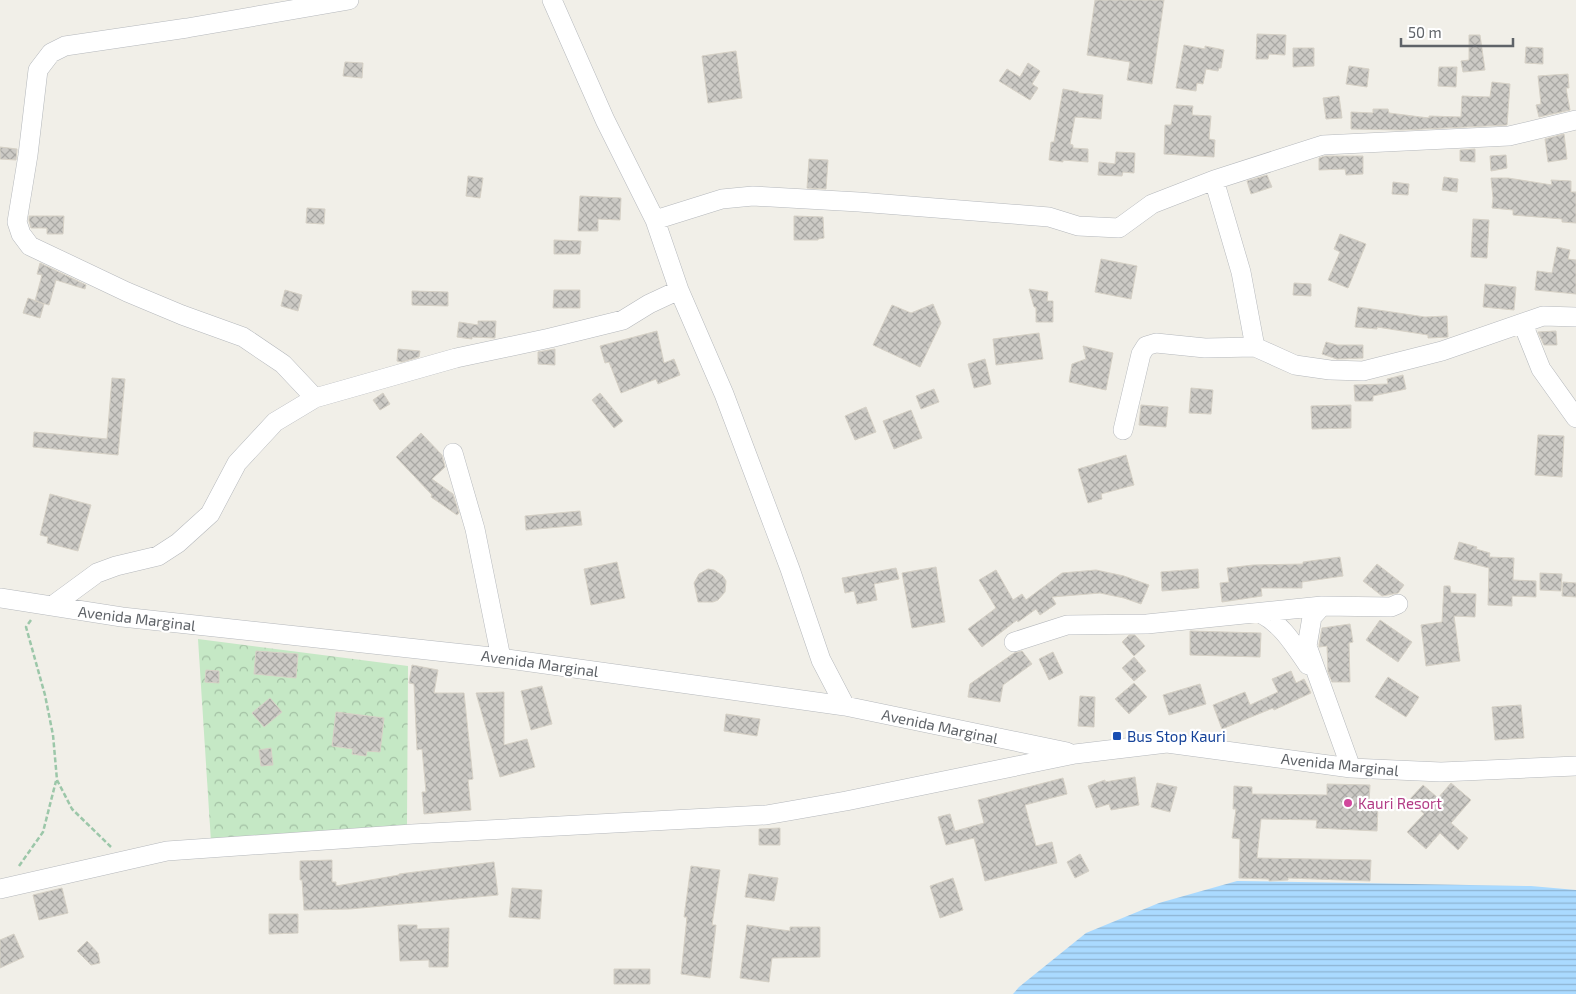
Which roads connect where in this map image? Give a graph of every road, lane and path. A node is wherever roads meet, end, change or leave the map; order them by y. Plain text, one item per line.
1 (348, 0) edge
2 (552, 0) edge
3 (1576, 120) edge
4 (1214, 180) junction
5 (655, 220) junction
6 (679, 290) junction
7 (1576, 317) edge
8 (1523, 324) junction
9 (1255, 347) junction
10 (315, 398) junction
11 (1576, 418) edge
12 (1123, 430) dead end
13 (453, 453) dead end
14 (0, 598) edge
15 (1398, 604) dead end
16 (52, 606) junction
17 (1322, 606) junction
18 (1260, 612) junction
19 (1014, 642) dead end
20 (501, 658) junction
21 (1320, 683) junction
22 (845, 706) junction
23 (1075, 754) junction
24 (1576, 766) edge
25 (1351, 768) junction
26 (57, 780) junction
27 (124, 861) junction
28 (18, 868) dead end
29 (0, 889) edge

1 - 10 street
2 - 5 street
3 - 4 street
4 - 5 street
4 - 9 street
5 - 6 street
6 - 10 street
6 - 22 street
7 - 8 street
8 - 9 street
8 - 11 street
9 - 12 street
10 - 16 street
13 - 20 street
14 - 16 street, Avenida Marginal
15 - 17 street
16 - 20 street, Avenida Marginal
16 - 26 path
17 - 18 street
17 - 21 street
18 - 19 street
18 - 21 street
20 - 22 street, Avenida Marginal
21 - 25 street
22 - 23 street, Avenida Marginal
23 - 25 street, Avenida Marginal
23 - 27 street, Avenida Marginal
24 - 25 street, Avenida Marginal
26 - 27 path
26 - 28 path
27 - 29 street, Avenida Marginal

